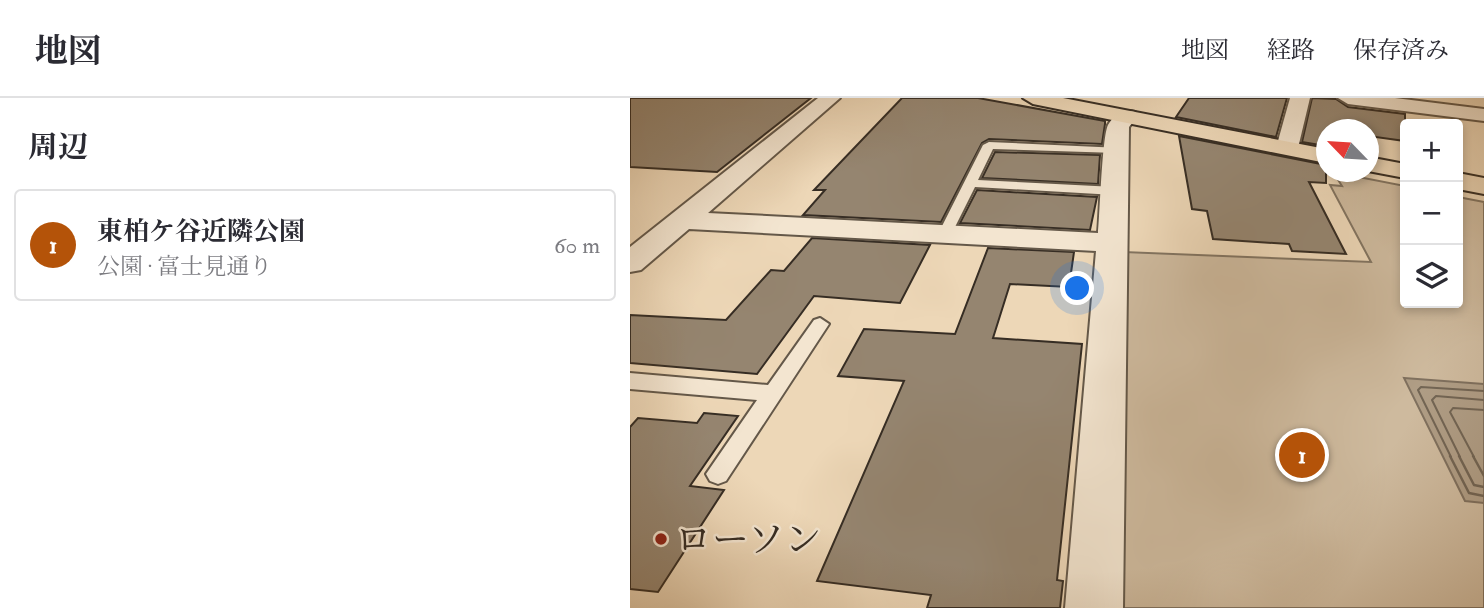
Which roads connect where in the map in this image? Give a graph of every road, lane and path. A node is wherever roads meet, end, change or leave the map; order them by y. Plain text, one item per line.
1 (830, 98) edge
2 (1033, 98) edge
3 (1300, 98) edge
4 (1348, 98) edge
5 (1484, 115) edge
6 (1122, 133) junction
7 (1287, 148) junction
8 (1316, 154) edge
9 (1379, 166) edge
10 (1400, 170) edge
11 (1463, 182) edge
12 (970, 183) junction
13 (1484, 186) edge
14 (1115, 191) junction
15 (682, 220) junction
16 (945, 234) junction
17 (1112, 243) junction
18 (630, 263) edge
19 (820, 324) dead end
20 (630, 381) edge
21 (773, 393) junction
22 (718, 474) dead end
23 (1094, 608) edge

1 - 15 street
2 - 6 main road
3 - 7 street
4 - 5 street
6 - 7 main road
6 - 12 lane
6 - 14 street
7 - 8 main road
9 - 10 main road
11 - 13 main road
12 - 14 lane
12 - 16 lane
14 - 17 street
15 - 16 street
15 - 18 street
16 - 17 street
17 - 23 street
19 - 21 lane
20 - 21 lane
21 - 22 lane

